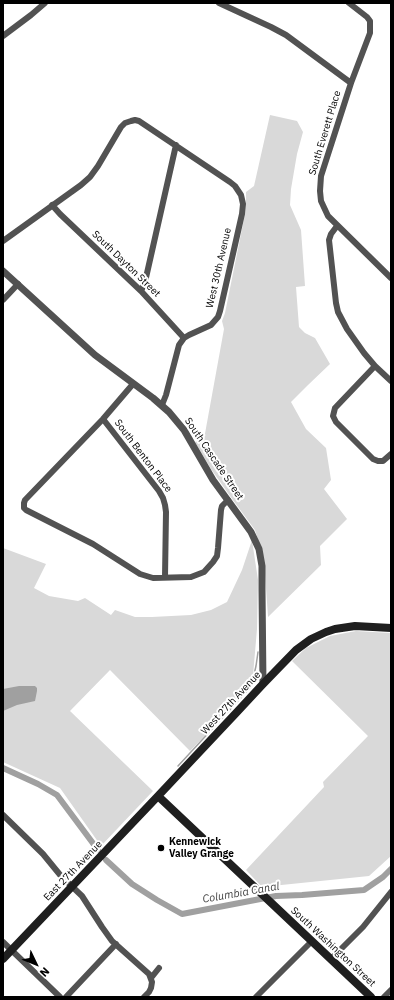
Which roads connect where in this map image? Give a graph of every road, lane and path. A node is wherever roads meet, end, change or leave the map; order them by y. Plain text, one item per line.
1 (45, 3) edge
2 (219, 3) edge
3 (349, 3) edge
4 (3, 36) edge
5 (351, 83) junction
6 (176, 145) junction
7 (52, 205) junction
8 (337, 226) junction
9 (3, 241) edge
10 (3, 270) edge
11 (391, 278) edge
12 (18, 284) junction
13 (141, 291) junction
14 (3, 300) edge
15 (184, 338) junction
16 (376, 366) junction
17 (391, 380) edge
18 (133, 384) junction
19 (162, 405) junction
20 (103, 419) junction
21 (391, 454) edge
22 (228, 500) junction
23 (165, 577) junction
24 (391, 628) edge
25 (262, 684) junction
26 (158, 796) junction
27 (3, 815) edge
28 (72, 886) junction
29 (391, 892) edge
30 (312, 941) junction
31 (3, 942) edge
32 (116, 944) junction
33 (11, 951) junction
34 (3, 959) edge
35 (331, 959) junction
36 (159, 968) dead end
37 (151, 980) junction
38 (391, 990) edge
39 (60, 997) edge
40 (66, 997) edge
41 (144, 997) edge
42 (256, 997) edge
43 (371, 997) edge
44 (384, 997) edge

1 - 4 street
2 - 5 street
3 - 5 street, South Everett Place
5 - 8 street, South Everett Place
6 - 7 street
6 - 13 street
6 - 15 street, West 30th Avenue
7 - 9 street
7 - 13 street, South Dayton Street
8 - 11 street, South Everett Place
8 - 16 street
10 - 12 street, South Cascade Street
12 - 14 street
12 - 18 street, South Cascade Street
13 - 15 street, South Dayton Street
15 - 19 street
16 - 17 street
16 - 21 street
18 - 19 street, South Cascade Street
18 - 20 street
19 - 22 street, South Cascade Street
20 - 23 street, South Benton Place
20 - 23 street
22 - 23 street
22 - 25 street, South Cascade Street
24 - 25 main road, West 27th Avenue
25 - 26 main road, West 27th Avenue
26 - 28 main road, East 27th Avenue
26 - 30 main road, South Washington Street
27 - 28 street
28 - 32 street
28 - 33 main road, East 27th Avenue
29 - 35 street
30 - 35 main road, South Washington Street
30 - 42 street
31 - 33 street
32 - 37 street
32 - 40 street
33 - 34 main road, East 27th Avenue
33 - 39 street
35 - 43 main road, South Washington Street
36 - 37 street
37 - 41 street
38 - 44 street

